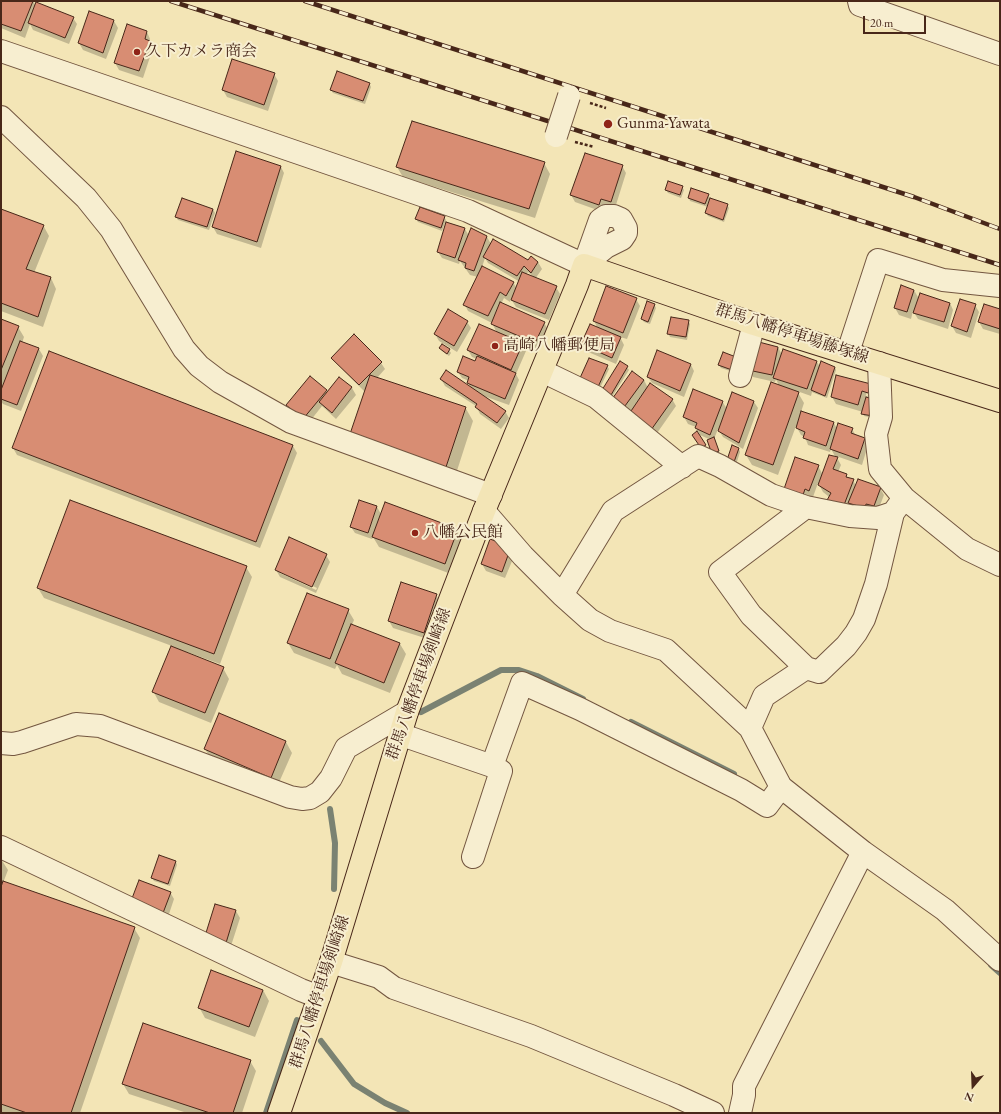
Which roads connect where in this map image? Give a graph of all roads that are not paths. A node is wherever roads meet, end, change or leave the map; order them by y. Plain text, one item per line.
1 (859, 1) edge
2 (1, 51) edge
3 (1000, 54) edge
4 (569, 96) dead end
5 (1, 117) edge
6 (556, 136) dead end
7 (584, 264) junction
8 (1000, 286) edge
9 (754, 324) junction
10 (848, 352) junction
11 (880, 363) junction
12 (542, 371) junction
13 (740, 376) dead end
14 (1000, 401) edge
15 (682, 467) junction
16 (487, 503) junction
17 (899, 505) junction
18 (806, 507) junction
19 (1000, 565) edge
20 (562, 595) junction
21 (806, 668) junction
22 (407, 712) junction
23 (750, 728) junction
24 (400, 734) junction
25 (1, 742) edge
26 (492, 766) junction
27 (781, 786) junction
28 (1, 847) edge
29 (863, 852) junction
30 (473, 857) dead end
31 (1000, 960) edge
32 (332, 962) junction
33 (319, 997) junction
34 (279, 1113) edge
35 (713, 1113) edge
36 (740, 1113) edge

1 - 3 street
2 - 7 street
4 - 6 street, bridge
5 - 16 street
7 - 9 main road, 群馬八幡停車場藤塚線
7 - 12 main road, 群馬八幡停車場剣崎線
8 - 10 street
9 - 10 main road, 群馬八幡停車場藤塚線
9 - 13 street
10 - 11 main road, 群馬八幡停車場藤塚線
11 - 14 main road, 群馬八幡停車場藤塚線
11 - 17 street
12 - 15 street
12 - 16 main road, 群馬八幡停車場剣崎線
15 - 18 street
15 - 20 street
16 - 20 street
16 - 22 main road, 群馬八幡停車場剣崎線
17 - 18 street
17 - 19 street
17 - 21 street
18 - 21 street
20 - 23 street
21 - 23 street
22 - 24 main road, 群馬八幡停車場剣崎線
22 - 25 street
23 - 27 street
24 - 26 street
24 - 32 main road, 群馬八幡停車場剣崎線
26 - 27 street
26 - 30 street
27 - 29 street
28 - 33 street
29 - 31 street
29 - 36 street
32 - 33 main road, 群馬八幡停車場剣崎線
32 - 35 street
33 - 34 main road, 群馬八幡停車場剣崎線

